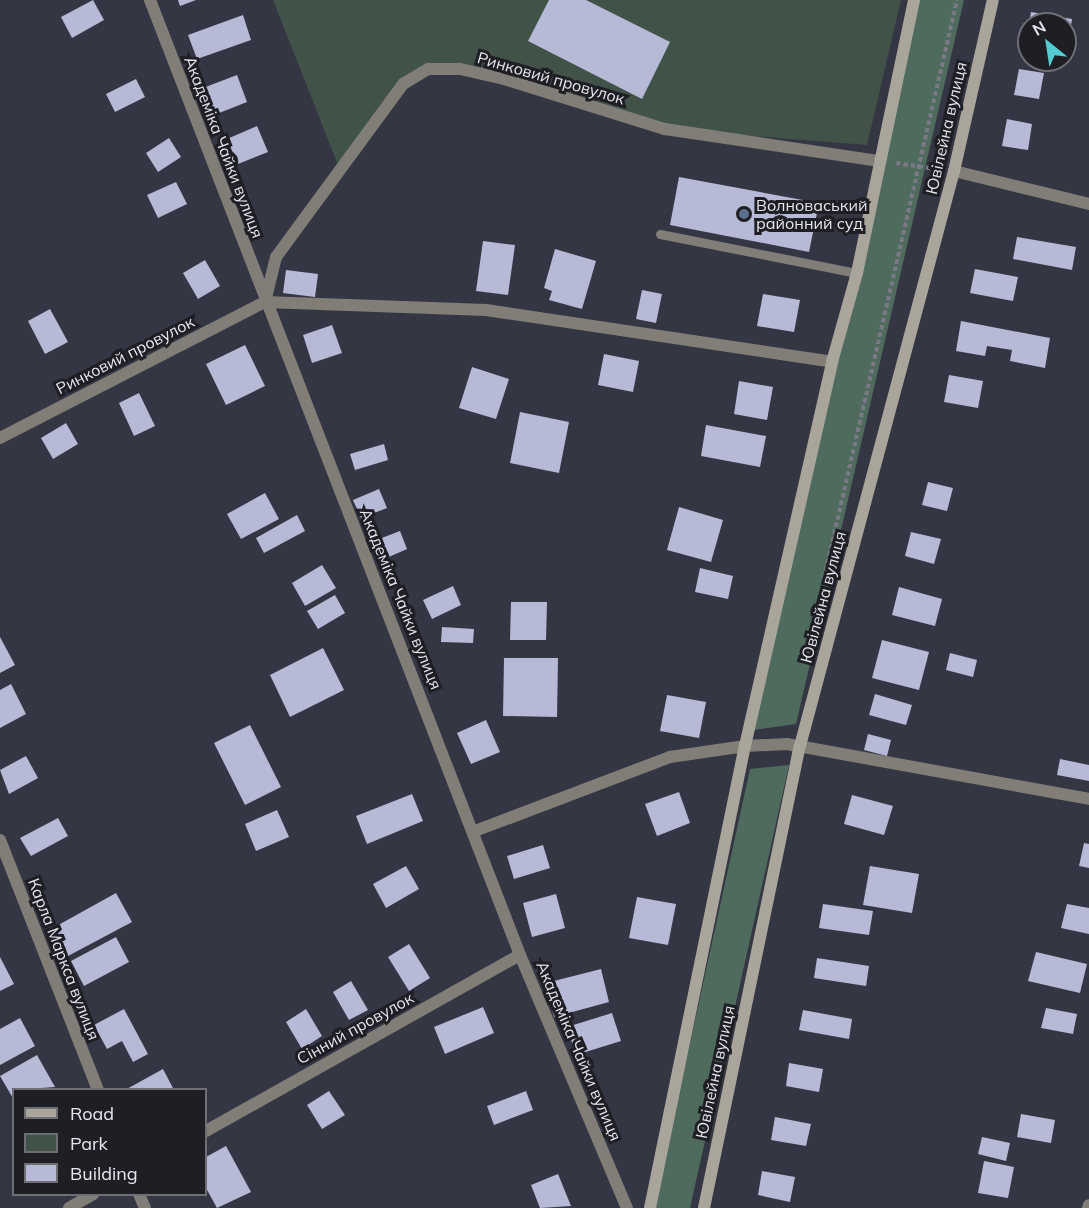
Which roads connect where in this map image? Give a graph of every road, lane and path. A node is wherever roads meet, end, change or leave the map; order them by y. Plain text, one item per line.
1 (150, 0) edge
2 (914, 0) edge
3 (993, 0) edge
4 (880, 161) junction
5 (954, 171) junction
6 (1089, 204) edge
7 (660, 234) dead end
8 (856, 273) junction
9 (265, 302) junction
10 (832, 363) junction
11 (0, 438) edge
12 (745, 746) junction
13 (800, 747) junction
14 (1089, 799) edge
15 (475, 831) junction
16 (0, 840) edge
17 (520, 955) junction
18 (98, 1088) edge
19 (207, 1130) edge
20 (90, 1196) edge
21 (69, 1208) edge
22 (627, 1208) edge
23 (650, 1208) edge
24 (704, 1208) edge

1 - 9 street, Академіка Чайки вулиця
2 - 4 street
3 - 5 street, Ювілейна вулиця
4 - 5 path
4 - 8 street
4 - 9 street, Ринковий провулок
5 - 6 street
5 - 13 street, Ювілейна вулиця
7 - 8 lane
8 - 10 street
9 - 10 street, Ринковий провулок
9 - 11 street, Ринковий провулок
9 - 15 street, Академіка Чайки вулиця
10 - 12 street
12 - 13 street
12 - 15 street
12 - 23 street
13 - 14 street
13 - 24 street, Ювілейна вулиця
15 - 17 street, Академіка Чайки вулиця
16 - 18 street, Карла Маркса вулиця
17 - 19 street, Сінний провулок
17 - 22 street, Академіка Чайки вулиця
20 - 21 street

